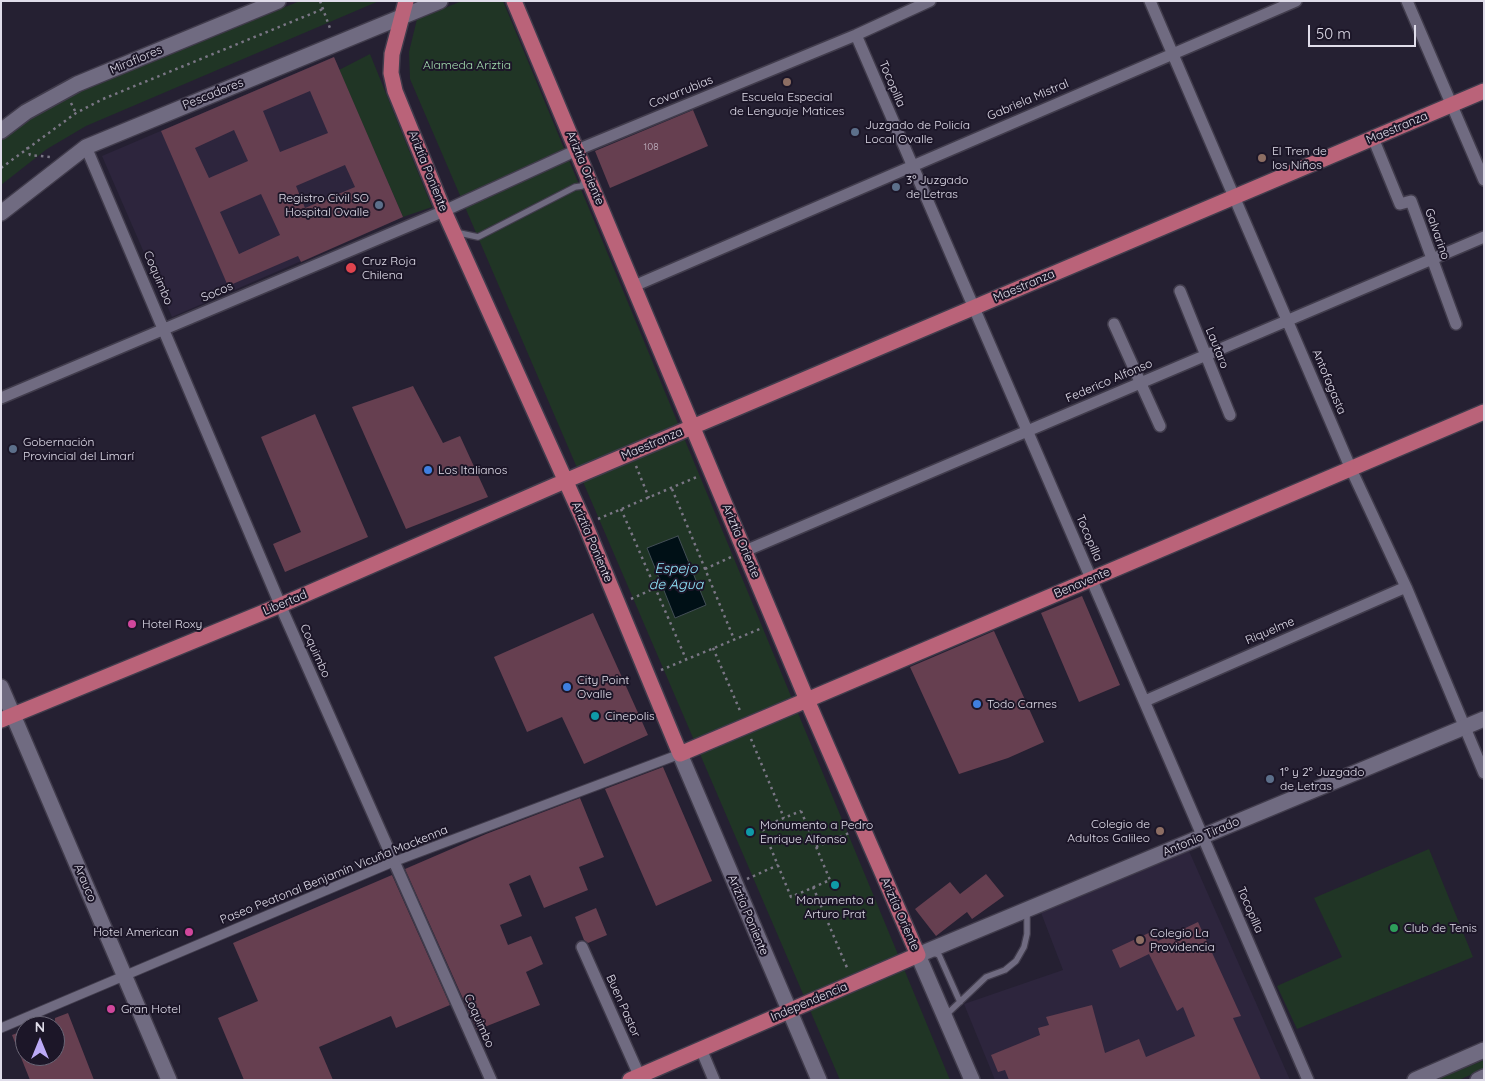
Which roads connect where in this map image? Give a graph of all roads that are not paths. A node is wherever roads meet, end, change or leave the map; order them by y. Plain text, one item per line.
1 (278, 1) edge
2 (406, 1) edge
3 (440, 1) edge
4 (514, 1) edge
5 (930, 1) edge
6 (1150, 1) edge
7 (1296, 1) edge
8 (1407, 1) edge
9 (402, 17) junction
10 (856, 35) junction
11 (1172, 53) junction
12 (1484, 91) edge
13 (1452, 105) junction
14 (1, 131) edge
15 (1373, 138) junction
16 (86, 147) junction
17 (577, 150) junction
18 (911, 166) junction
19 (587, 173) junction
20 (1484, 180) edge
21 (1235, 196) junction
22 (444, 211) junction
23 (1, 213) edge
24 (453, 232) junction
25 (1484, 236) edge
26 (1431, 259) junction
27 (634, 286) junction
28 (1180, 291) dead end
29 (973, 308) junction
30 (1287, 320) junction
31 (1114, 324) dead end
32 (1456, 324) dead end
33 (165, 329) junction
34 (1205, 355) junction
35 (1140, 382) junction
36 (1, 398) edge
37 (1484, 412) edge
38 (1230, 415) dead end
39 (694, 426) junction
40 (1160, 426) dead end
41 (1028, 430) junction
42 (1351, 469) junction
43 (565, 481) junction
44 (746, 551) junction
45 (1092, 579) junction
46 (1406, 587) junction
47 (281, 605) junction
48 (1, 687) edge
49 (806, 700) junction
50 (1145, 701) junction
51 (7, 717) edge
52 (1484, 719) edge
53 (1464, 727) junction
54 (680, 754) junction
55 (1484, 772) edge
56 (1203, 836) junction
57 (393, 862) junction
58 (1028, 909) junction
59 (582, 947) dead end
60 (922, 953) junction
61 (124, 976) junction
62 (960, 1002) junction
63 (789, 1011) junction
64 (944, 1016) junction
65 (1, 1028) edge
66 (701, 1049) junction
67 (1484, 1050) edge
68 (1484, 1077) edge
69 (634, 1078) edge
70 (169, 1080) edge
71 (491, 1080) edge
72 (714, 1080) edge
73 (819, 1080) edge
74 (972, 1080) edge
75 (1308, 1080) edge
76 (1415, 1080) edge
77 (1478, 1080) edge

1 - 14 street, Miraflores
2 - 9 main road, Ariztía Poniente
3 - 9 street, Pescadores
4 - 17 main road, Ariztía Oriente
5 - 10 street, Covarrubias
6 - 11 street, Antofagasta
7 - 11 street, Gabriela Mistral
8 - 13 street
9 - 16 street, Pescadores
9 - 22 main road, Ariztía Poniente
10 - 17 street, Covarrubias
10 - 18 street, Tocopilla
11 - 18 street, Gabriela Mistral
11 - 21 street, Antofagasta
12 - 13 main road, Maestranza
13 - 15 main road, Maestranza
13 - 20 street
15 - 21 main road, Maestranza
15 - 26 street, Galvarino
16 - 23 street, Pescadores
16 - 33 street, Coquimbo
17 - 19 main road, Ariztía Oriente
17 - 22 street, Covarrubias
18 - 27 street, Gabriela Mistral
18 - 29 street, Tocopilla
19 - 24 lane
19 - 27 main road, Ariztía Oriente
21 - 29 main road, Maestranza
21 - 30 street, Antofagasta
22 - 24 main road, Ariztía Poniente
22 - 33 street, Socos
24 - 43 main road, Ariztía Poniente
25 - 26 street, Federico Alfonso
26 - 30 street, Federico Alfonso
26 - 32 street, Galvarino
27 - 39 main road, Ariztía Oriente
28 - 34 street, Lautaro
29 - 39 main road, Maestranza
29 - 41 street, Tocopilla
30 - 34 street, Federico Alfonso
30 - 42 street, Antofagasta
31 - 35 street
33 - 36 street, Socos
33 - 47 street, Coquimbo
34 - 35 street, Federico Alfonso
34 - 38 street, Lautaro
35 - 40 street
35 - 41 street, Federico Alfonso
37 - 42 main road, Benavente
39 - 43 main road, Maestranza
39 - 44 main road, Ariztía Oriente
41 - 44 street, Federico Alfonso
41 - 45 street, Tocopilla
42 - 45 main road, Benavente
42 - 46 street, Antofagasta
43 - 47 main road, Libertad
43 - 54 main road, Ariztía Poniente
44 - 49 main road, Ariztía Oriente
45 - 49 main road, Benavente
45 - 50 street, Tocopilla
46 - 50 street, Riquelme
46 - 53 street, Antofagasta
47 - 51 main road, Libertad
47 - 57 street, Coquimbo
48 - 51 street, Arauco
49 - 54 main road, Benavente
49 - 60 main road, Ariztía Oriente
50 - 56 street, Tocopilla
51 - 61 street, Arauco
52 - 53 street, Antonio Tirado
53 - 55 street, Antofagasta
53 - 56 street, Antonio Tirado
54 - 57 street, Paseo Peatonal Benjamín Vicuña Mackenna
54 - 63 street, Ariztía Poniente
56 - 58 street, Antonio Tirado
56 - 75 street, Tocopilla
57 - 61 street, Paseo Peatonal Benjamín Vicuña Mackenna
57 - 71 street, Coquimbo
58 - 60 street, Antonio Tirado
58 - 62 lane
59 - 69 street, Buen Pastor
60 - 62 lane
60 - 63 main road, Independencia
60 - 64 street, Ariztía Oriente
61 - 65 street, Paseo Peatonal Benjamín Vicuña Mackenna
61 - 70 street, Arauco
62 - 64 lane
63 - 66 main road, Independencia
63 - 73 street, Ariztía Poniente
64 - 74 street, Ariztía Oriente
66 - 69 main road, Independencia
66 - 72 street
67 - 76 street
68 - 77 street

